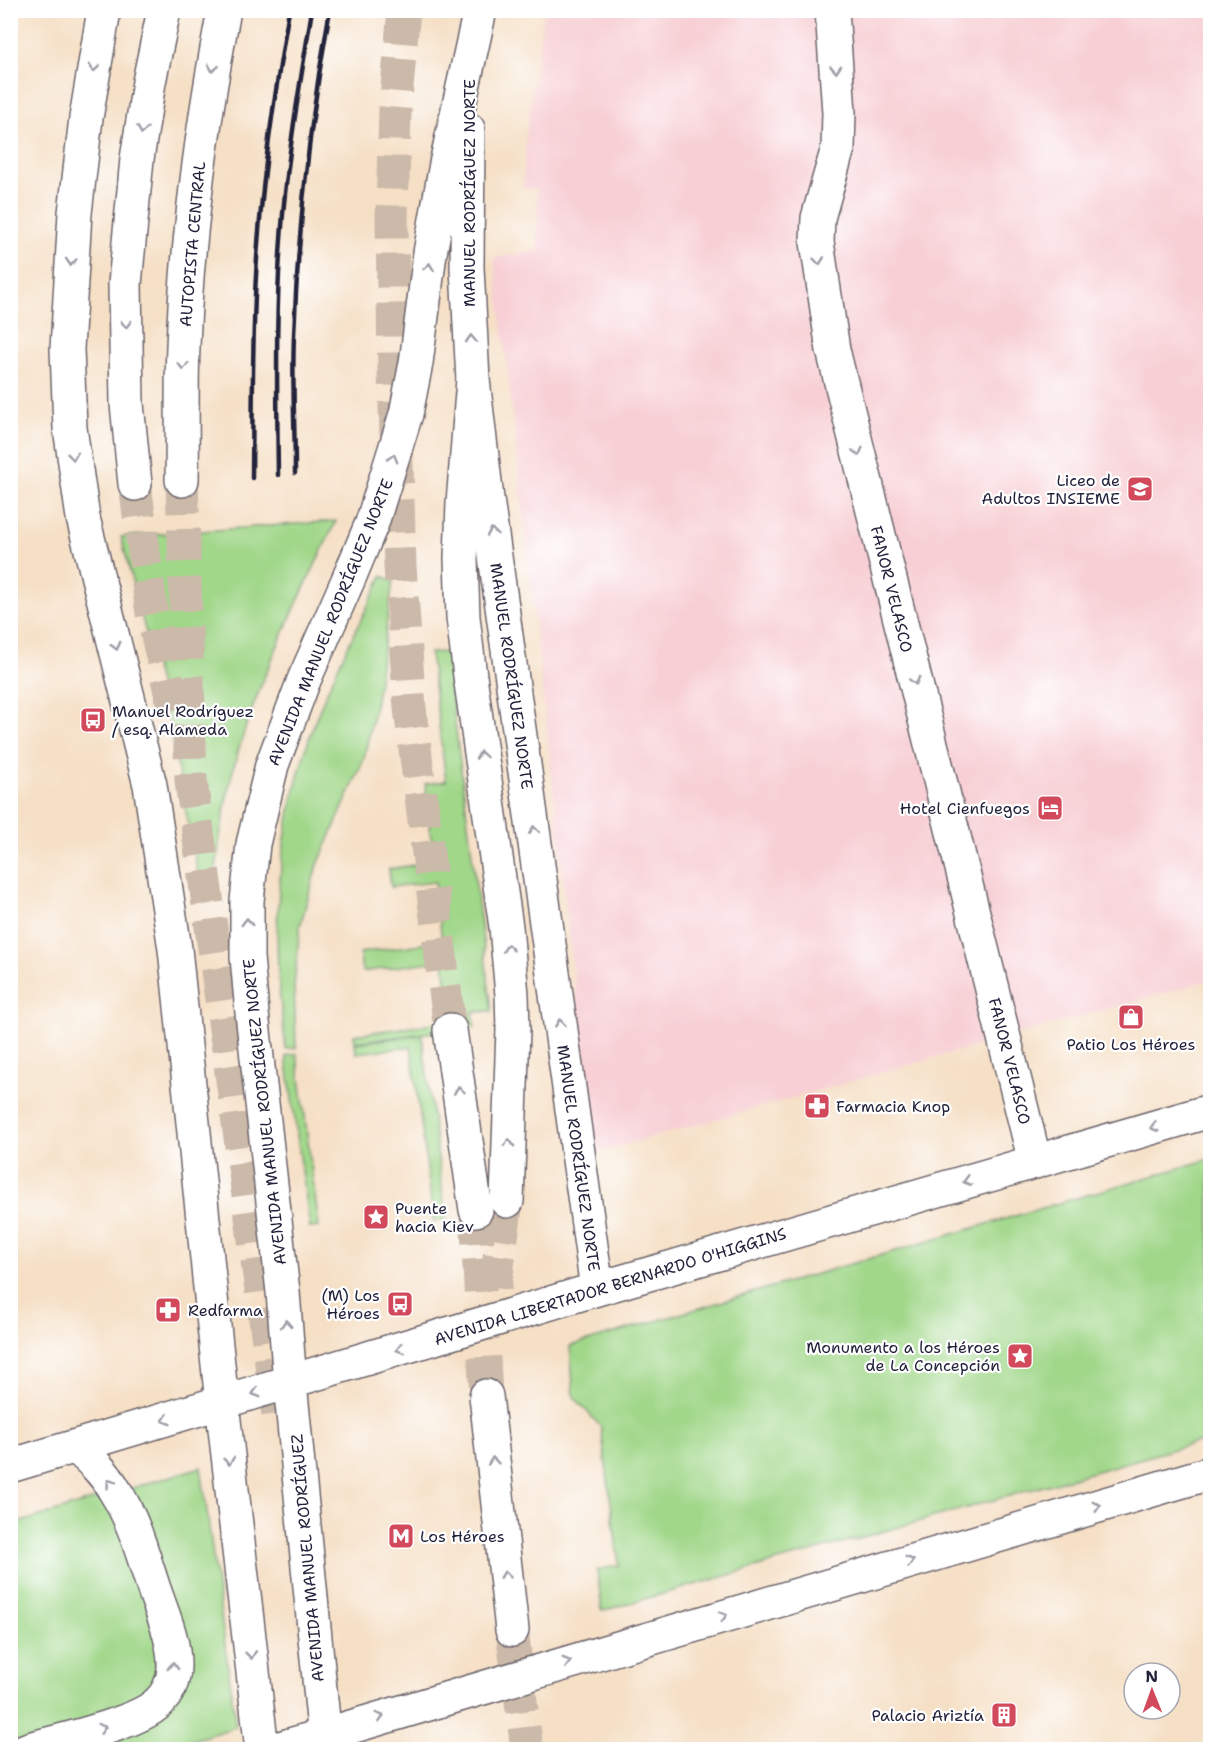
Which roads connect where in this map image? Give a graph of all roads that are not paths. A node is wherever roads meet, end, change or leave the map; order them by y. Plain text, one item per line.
1 (104, 10) edge
2 (164, 10) edge
3 (224, 10) edge
4 (480, 10) edge
5 (832, 10) edge
6 (468, 60) junction
7 (473, 380) junction
8 (182, 480) tunnel mouth
9 (135, 484) tunnel mouth
10 (450, 1030) tunnel mouth
11 (1210, 1111) edge
12 (1035, 1162) junction
13 (507, 1202) tunnel mouth
14 (476, 1210) tunnel mouth
15 (597, 1289) junction
16 (290, 1383) junction
17 (486, 1396) tunnel mouth
18 (222, 1403) junction
19 (76, 1447) junction
20 (10, 1466) edge
21 (1210, 1473) edge
22 (512, 1630) tunnel mouth
23 (325, 1741) edge
24 (26, 1749) edge
25 (262, 1749) edge
26 (273, 1749) edge

1 -> 18 main road
2 -> 9 main road
3 -> 8 main road, AUTOPISTA CENTRAL
4 - 6 main road, AVENIDA MANUEL RODRÍGUEZ NORTE
5 -> 12 main road, FANOR VELASCO
7 -> 6 main road, MANUEL RODRÍGUEZ NORTE
16 -> 6 main road, AVENIDA MANUEL RODRÍGUEZ NORTE
13 -> 7 main road
15 -> 7 main road, MANUEL RODRÍGUEZ NORTE
14 -> 10 main road
11 -> 12 main road, AVENIDA LIBERTADOR BERNARDO O'HIGGINS
12 -> 15 main road, AVENIDA LIBERTADOR BERNARDO O'HIGGINS
15 -> 16 main road, AVENIDA LIBERTADOR BERNARDO O'HIGGINS
16 -> 18 main road, AVENIDA LIBERTADOR BERNARDO O'HIGGINS
16 - 23 main road, AVENIDA MANUEL RODRÍGUEZ
22 -> 17 main road
18 -> 19 main road, AVENIDA LIBERTADOR BERNARDO O'HIGGINS
18 -> 25 main road
19 - 20 main road, AVENIDA LIBERTADOR BERNARDO O'HIGGINS
24 -> 19 main road
23 -> 21 main road
23 - 26 main road

